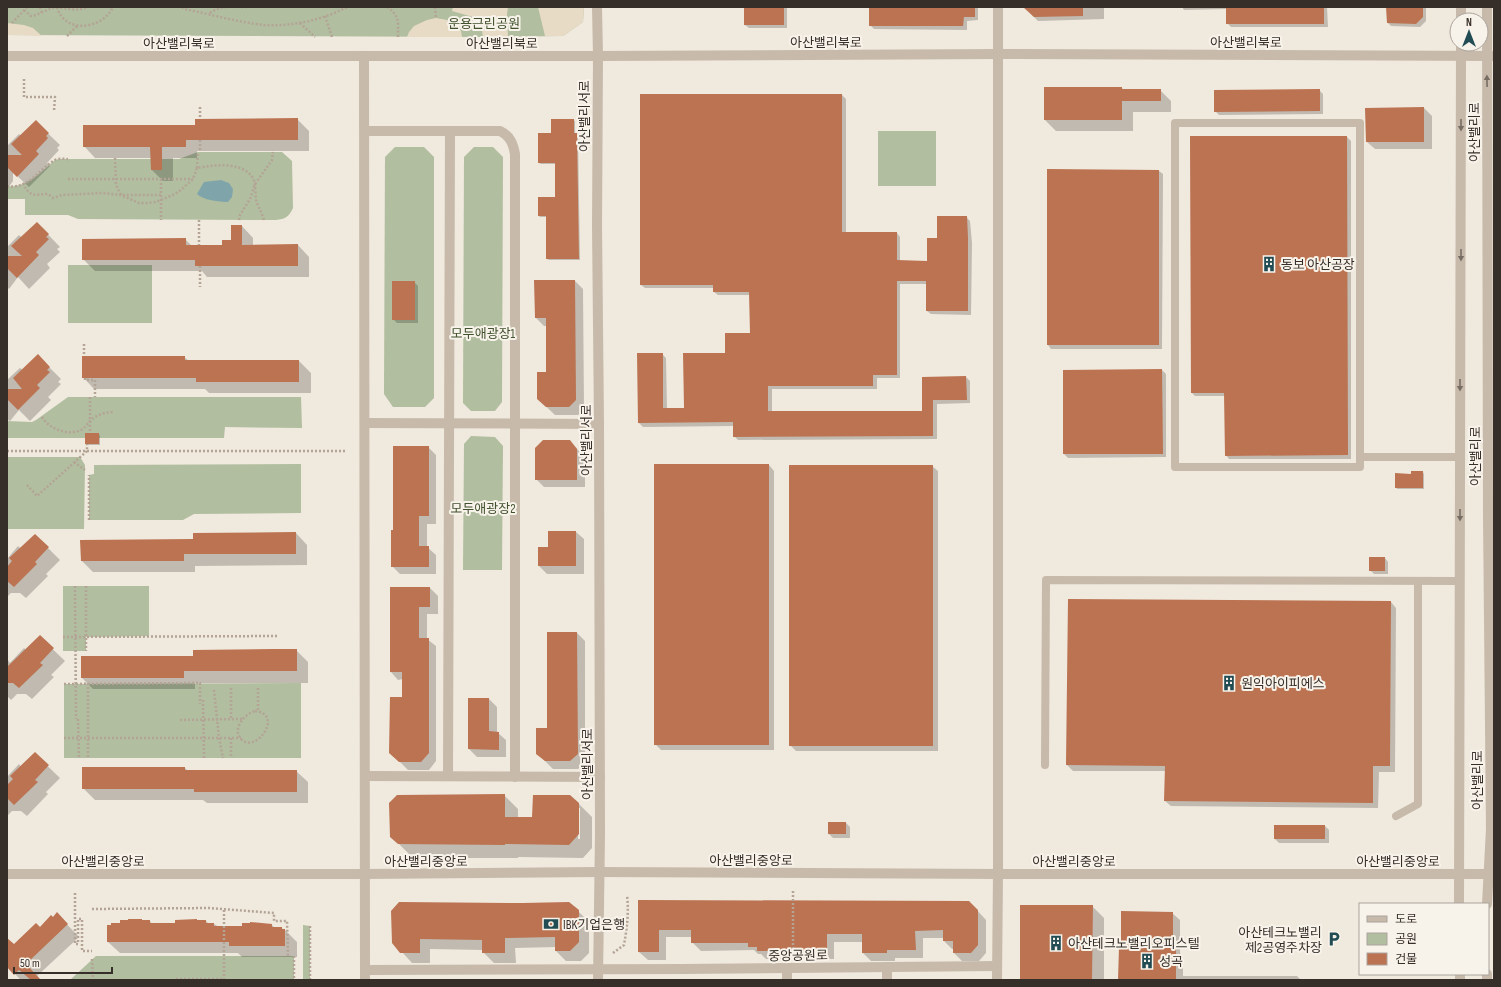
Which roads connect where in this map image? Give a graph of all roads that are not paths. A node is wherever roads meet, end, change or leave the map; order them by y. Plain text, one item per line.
1 (597, 7) edge
2 (998, 7) edge
3 (1487, 7) edge
4 (1461, 52) edge
5 (998, 54) junction
6 (7, 56) edge
7 (364, 56) junction
8 (598, 56) junction
9 (1461, 56) junction
10 (1490, 56) edge
11 (365, 131) junction
12 (450, 131) junction
13 (365, 423) junction
14 (450, 423) junction
15 (515, 424) junction
16 (600, 424) junction
17 (1360, 457) junction
18 (1460, 457) junction
19 (1418, 581) junction
20 (1460, 581) junction
21 (1045, 765) dead end
22 (365, 776) junction
23 (448, 776) junction
24 (515, 776) junction
25 (600, 777) junction
26 (1396, 816) dead end
27 (599, 872) junction
28 (7, 874) edge
29 (364, 874) junction
30 (998, 874) junction
31 (1459, 874) junction
32 (1491, 874) edge
33 (1459, 903) edge
34 (1487, 903) edge
35 (998, 966) junction
36 (887, 967) junction
37 (787, 968) junction
38 (682, 969) junction
39 (365, 975) edge
40 (449, 975) edge
41 (516, 975) edge
42 (598, 975) edge
43 (682, 980) edge
44 (787, 980) edge
45 (888, 980) edge
46 (998, 980) edge

1 - 8 street, 아산밸리서로
2 - 5 street
3 - 10 street, 아산밸리로
4 - 9 street, 아산밸리로
5 - 8 street, 아산밸리북로
5 - 9 street, 아산밸리북로
5 - 30 street
6 - 7 street, 아산밸리북로
7 - 8 street, 아산밸리북로
7 - 11 street
8 - 16 street, 아산밸리서로
9 - 10 street, 아산밸리북로
9 -> 18 street, 아산밸리로
32 -> 10 street, 아산밸리로
11 - 12 street
11 - 13 street
12 - 14 street
12 - 15 street
13 - 14 street
13 - 22 street
14 - 15 street
14 - 23 street
15 - 16 street
15 - 24 street
16 - 25 street, 아산밸리서로
17 - 17 lane
17 - 18 lane
18 -> 20 street, 아산밸리로
19 - 20 lane
19 - 21 lane
19 - 26 lane
20 - 31 street, 아산밸리로
22 - 23 street
22 - 29 street
23 - 24 street
24 - 25 street
25 - 27 street, 아산밸리서로
27 - 29 street, 아산밸리중앙로
27 - 30 street, 아산밸리중앙로
27 - 42 street
28 - 29 street, 아산밸리중앙로
29 - 39 street
30 - 31 street, 아산밸리중앙로
30 - 35 street
31 - 32 street, 아산밸리중앙로
31 - 33 street, 아산밸리로
32 - 34 street, 아산밸리로
35 - 36 street, 중앙공원로
35 - 46 street
36 - 37 street, 중앙공원로
36 - 45 street
37 - 38 street, 중앙공원로
37 - 44 street
38 - 42 street, 중앙공원로
38 - 43 street
39 - 40 street, 중앙공원로
40 - 41 street, 중앙공원로
41 - 42 street, 중앙공원로

